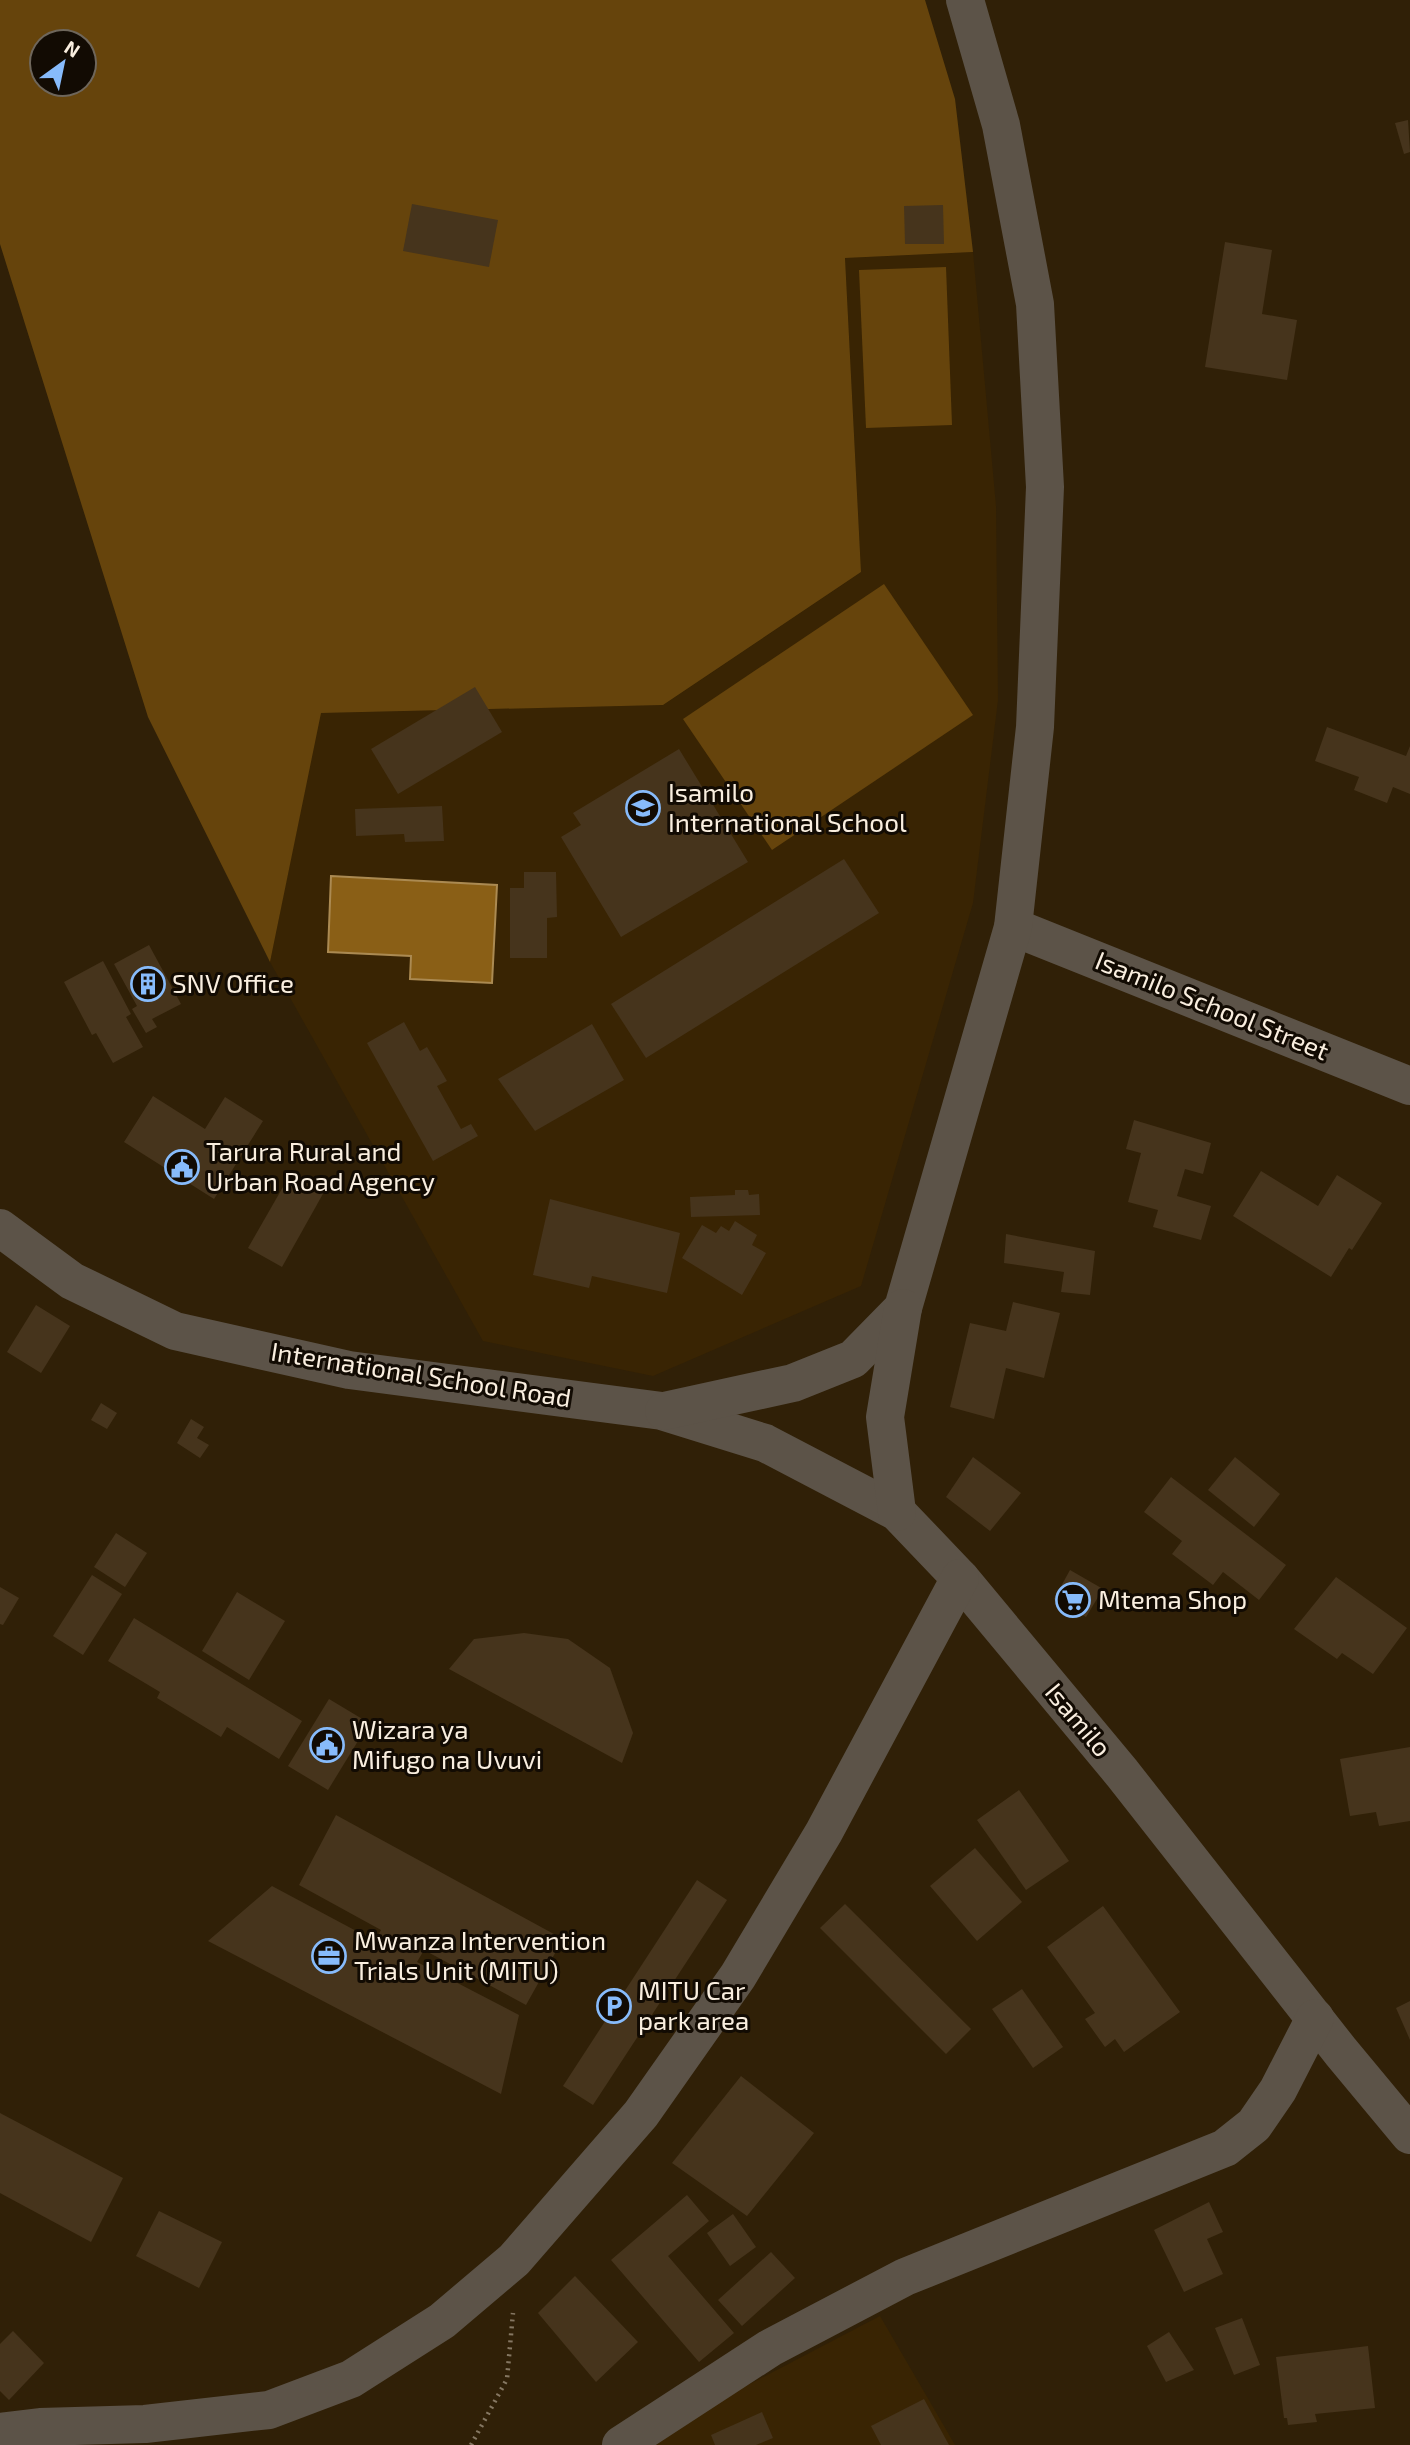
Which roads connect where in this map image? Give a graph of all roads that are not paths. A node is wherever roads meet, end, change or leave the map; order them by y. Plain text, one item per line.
1 (965, 0) edge
2 (1013, 927) junction
3 (1410, 1086) edge
4 (0, 1228) edge
5 (903, 1308) junction
6 (662, 1411) junction
7 (897, 1512) junction
8 (960, 1577) junction
9 (1315, 2018) junction
10 (1410, 2135) edge
11 (0, 2432) edge
12 (621, 2445) edge

1 - 2 street
2 - 3 street, Isamilo School Street
2 - 5 street
4 - 6 street, International School Road
5 - 6 street
5 - 7 street
6 - 7 street, Isamilo
7 - 8 street, Isamilo
8 - 9 street, Isamilo
8 - 11 street
9 - 10 street, Isamilo
9 - 12 street

